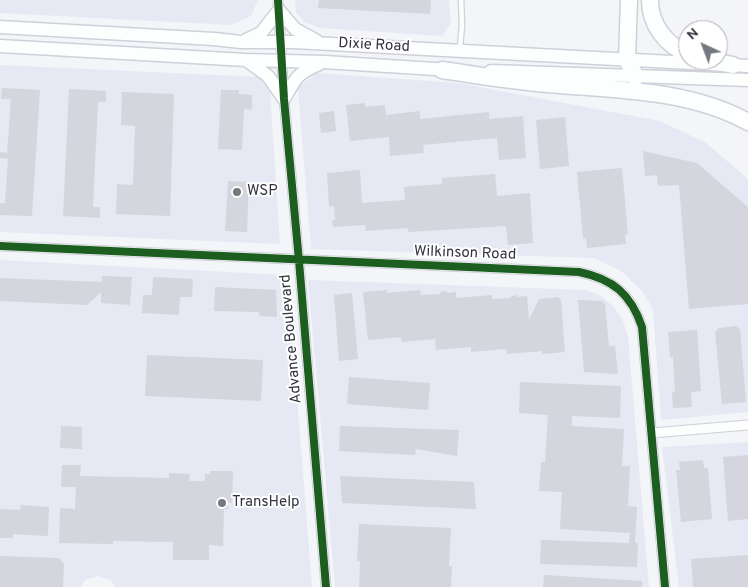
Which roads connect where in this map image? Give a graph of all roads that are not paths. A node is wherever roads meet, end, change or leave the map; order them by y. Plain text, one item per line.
1 (461, 0) edge
2 (629, 0) edge
3 (650, 0) edge
4 (278, 5) edge
5 (0, 28) edge
6 (241, 42) junction
7 (281, 42) junction
8 (323, 44) junction
9 (0, 46) edge
10 (678, 48) edge
11 (460, 50) junction
12 (246, 60) junction
13 (626, 60) junction
14 (282, 61) junction
15 (324, 62) junction
16 (728, 64) edge
17 (743, 66) edge
18 (442, 70) junction
19 (636, 77) junction
20 (748, 80) edge
21 (284, 99) junction
22 (748, 122) edge
23 (0, 246) edge
24 (300, 261) junction
25 (748, 425) edge
26 (652, 433) junction
27 (326, 587) edge
28 (665, 587) edge

1 - 11 lane
2 - 13 highway
3 - 10 highway
4 - 6 main road
4 - 7 street, Advance Boulevard
4 - 8 main road
5 - 6 main road, Dixie Road
6 - 7 main road, Dixie Road
7 - 8 main road, Dixie Road
7 - 14 street, Advance Boulevard
8 - 11 main road, Dixie Road
9 - 12 main road, Dixie Road
11 - 13 main road, Dixie Road
12 - 14 main road, Dixie Road
12 - 21 main road
13 - 17 main road, Dixie Road
13 - 19 highway
14 - 15 main road, Dixie Road
14 - 21 street, Advance Boulevard
15 - 18 main road, Dixie Road
15 - 21 main road
16 - 17 highway
18 - 19 main road, Dixie Road
18 - 22 highway
19 - 20 main road, Dixie Road
21 - 24 street, Advance Boulevard
23 - 24 street, Wilkinson Road
24 - 26 street, Wilkinson Road
24 - 27 street, Advance Boulevard
25 - 26 street
26 - 28 street, Wilkinson Road

